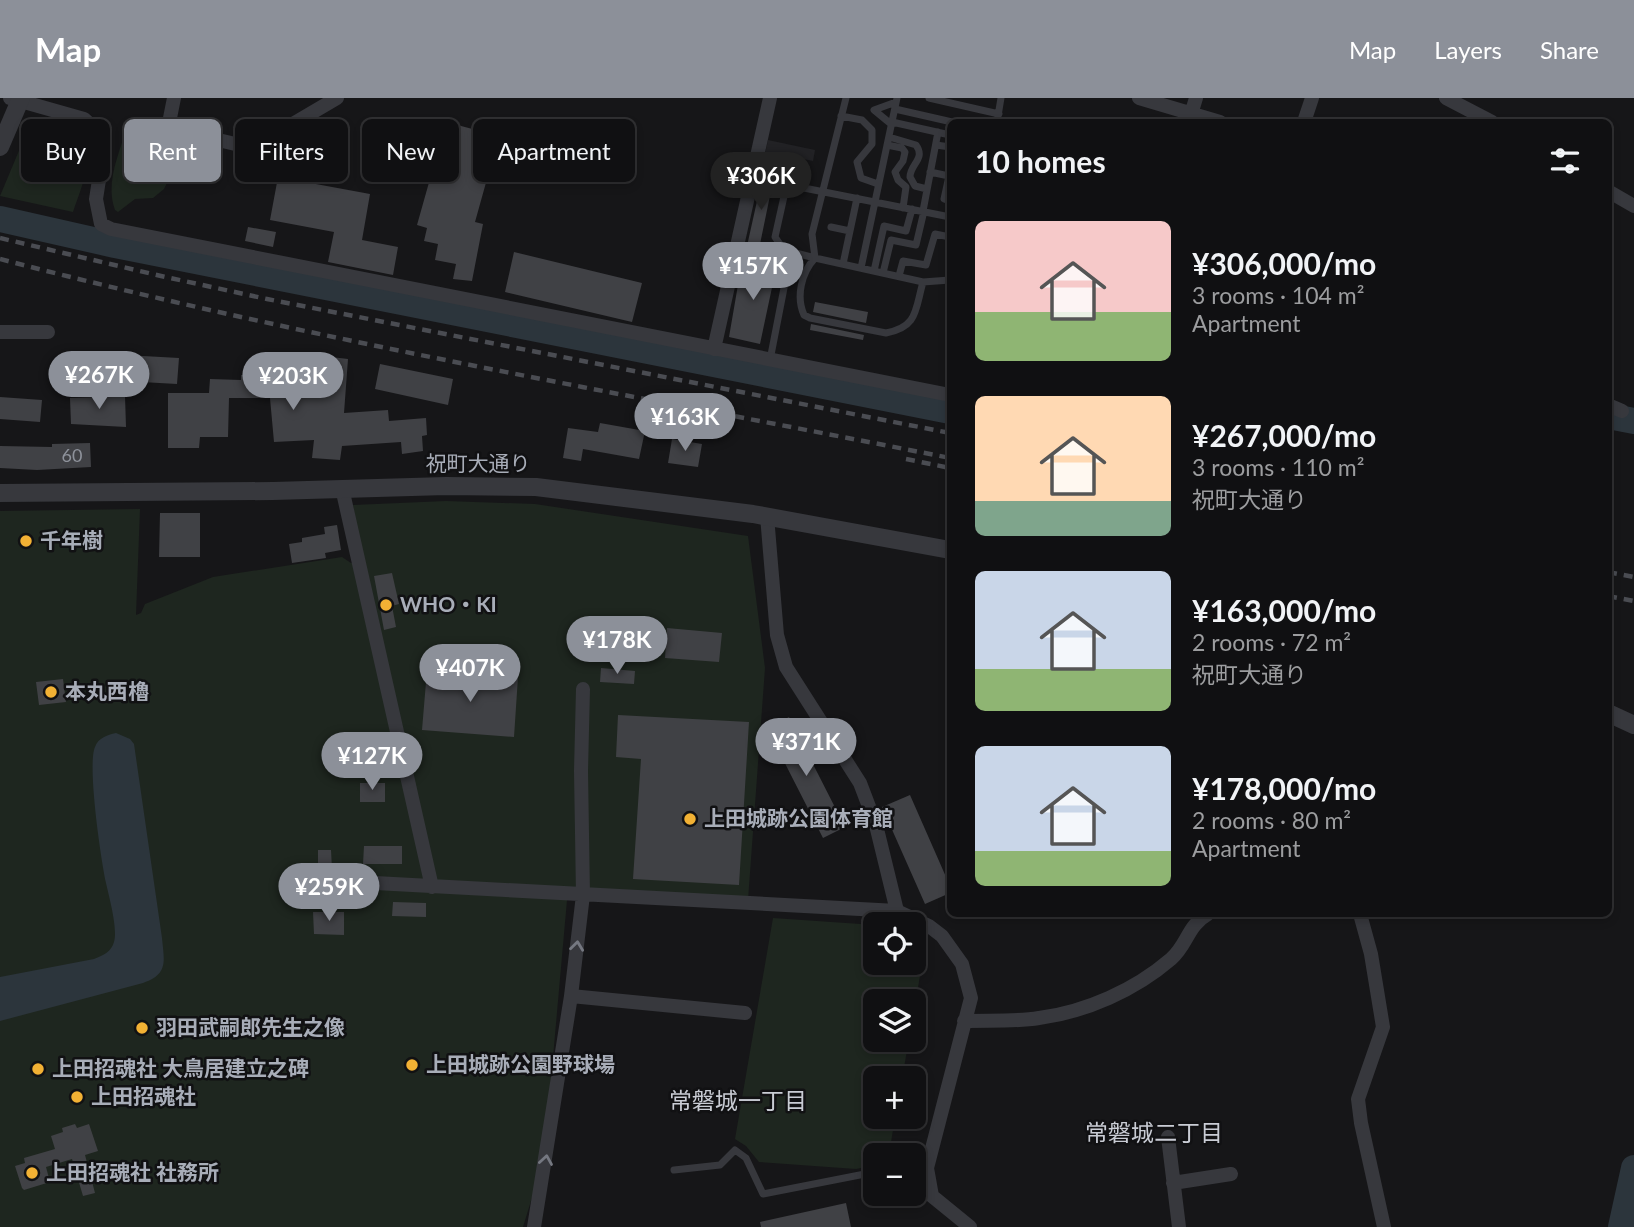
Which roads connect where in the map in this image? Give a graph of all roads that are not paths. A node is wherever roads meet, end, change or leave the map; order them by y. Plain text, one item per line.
1 (174, 98) edge
2 (337, 98) edge
3 (770, 98) edge
4 (846, 98) edge
5 (929, 98) edge
6 (1139, 98) edge
7 (1196, 98) edge
8 (1312, 98) edge
9 (1446, 98) edge
10 (17, 99) edge
11 (998, 99) edge
12 (896, 103) edge
13 (999, 114) junction
14 (841, 116) junction
15 (1190, 118) edge
16 (998, 119) edge
17 (1305, 119) edge
18 (1486, 119) edge
19 (947, 120) edge
20 (892, 123) junction
21 (938, 132) junction
22 (947, 134) edge
23 (888, 141) junction
24 (936, 145) junction
25 (0, 147) edge
26 (947, 147) edge
27 (930, 172) junction
28 (947, 176) edge
29 (878, 184) junction
30 (927, 189) junction
31 (822, 191) junction
32 (1612, 193) edge
33 (857, 198) junction
34 (875, 202) junction
35 (1634, 206) edge
36 (907, 208) junction
37 (923, 211) junction
38 (947, 216) edge
39 (831, 227) dead end
40 (850, 231) junction
41 (947, 236) edge
42 (791, 253) junction
43 (815, 258) junction
44 (843, 264) junction
45 (861, 268) junction
46 (874, 271) junction
47 (883, 273) junction
48 (899, 276) junction
49 (947, 280) edge
50 (923, 282) junction
51 (0, 332) edge
52 (48, 332) dead end
53 (714, 349) junction
54 (770, 360) junction
55 (947, 394) edge
56 (1612, 407) edge
57 (1622, 411) dead end
58 (342, 488) junction
59 (0, 493) edge
60 (766, 516) junction
61 (947, 549) edge
62 (583, 689) dead end
63 (1612, 715) edge
64 (1634, 725) edge
65 (338, 881) dead end
66 (432, 887) junction
67 (583, 895) junction
68 (897, 911) junction
69 (1202, 917) edge
70 (1361, 917) edge
71 (571, 996) junction
72 (745, 1013) dead end
73 (964, 1021) junction
74 (1168, 1137) dead end
75 (930, 1161) junction
76 (926, 1162) edge
77 (674, 1170) dead end
78 (863, 1174) edge
79 (1231, 1174) dead end
80 (1173, 1183) junction
81 (534, 1227) edge
82 (970, 1227) edge
83 (1179, 1227) edge
84 (1384, 1227) edge

1 - 2 street
3 - 53 street
4 - 14 lane
5 - 13 lane
6 - 15 street
7 - 15 street
8 - 17 street
9 - 18 street
10 - 25 street
10 - 53 street
11 - 13 lane
12 - 19 lane
12 - 20 lane
12 - 20 lane
13 - 16 lane
14 - 29 lane
14 - 31 lane
20 - 21 lane
20 - 23 lane
21 - 22 lane
21 - 24 lane
23 - 29 lane
23 - 30 lane
23 - 36 lane
24 - 26 lane
24 - 27 lane
27 - 28 lane
27 - 30 lane
29 - 34 lane
30 - 37 lane
31 - 33 lane
31 - 42 lane
31 - 43 lane
32 - 35 street
33 - 34 lane
33 - 40 lane
34 - 36 lane
34 - 45 lane
36 - 37 lane
36 - 46 lane
37 - 38 lane
37 - 47 lane
39 - 40 lane
40 - 44 lane
41 - 48 lane
42 - 43 lane
42 - 54 lane
43 - 44 lane
43 - 50 lane
44 - 45 lane
45 - 46 lane
46 - 47 lane
47 - 48 lane
48 - 50 lane
49 - 50 lane
51 - 52 street
53 - 54 street
54 - 55 street
56 - 57 street
58 - 59 street, 祝町大通り
58 - 60 street, 祝町大通り
58 - 66 street
60 - 61 street, 祝町大通り
60 - 68 street
62 - 67 street
63 - 64 street
65 - 66 street
66 - 67 street
67 - 68 street
71 -> 67 street
68 - 73 street
69 - 73 street
70 - 84 street
71 - 72 street
81 -> 71 street
73 - 75 street
74 - 80 street
75 - 76 lane
75 - 82 street
77 - 78 lane
79 - 80 street
80 - 83 street

